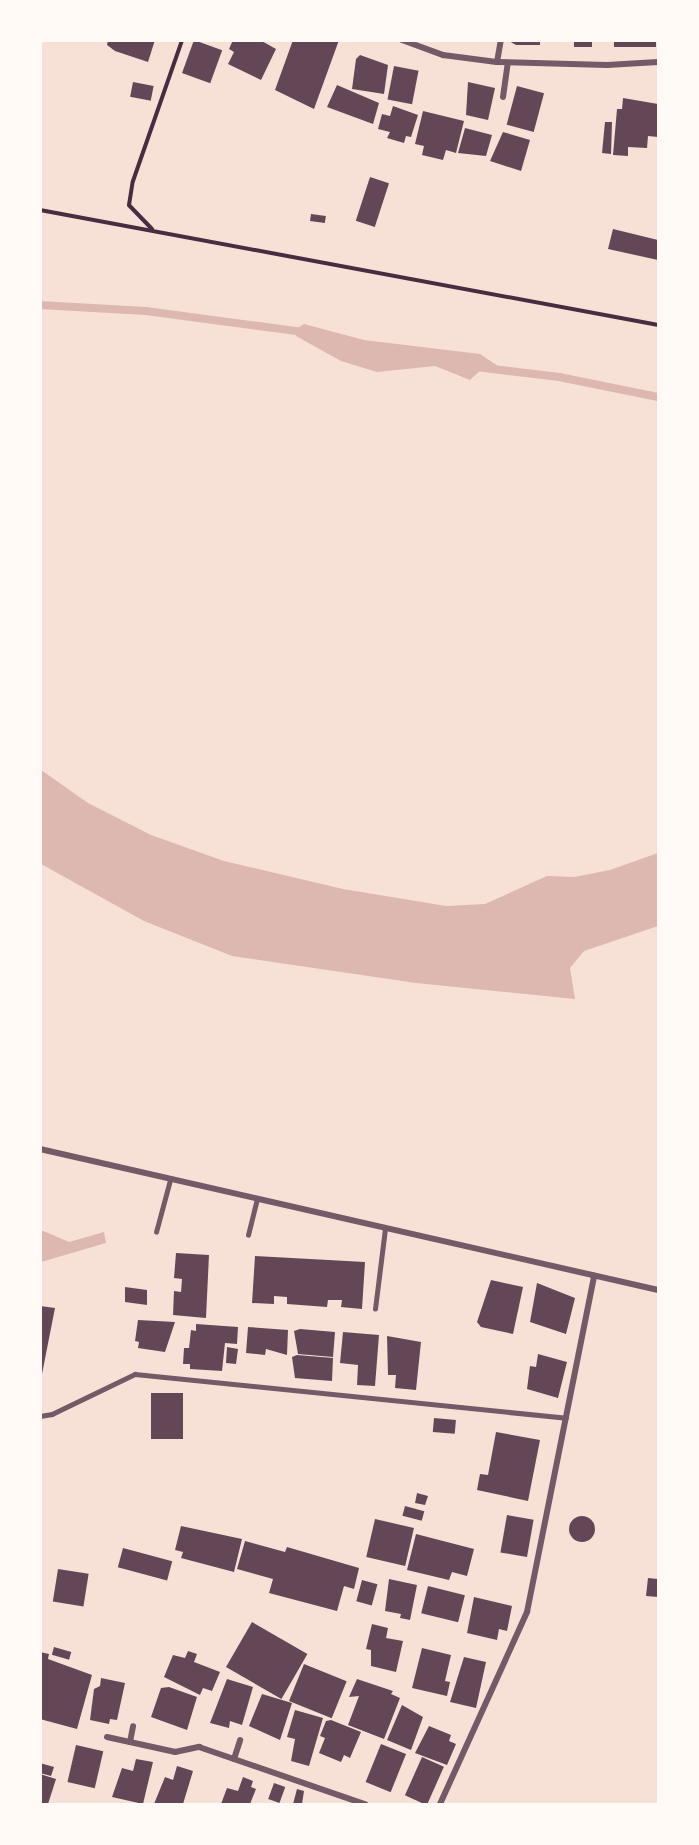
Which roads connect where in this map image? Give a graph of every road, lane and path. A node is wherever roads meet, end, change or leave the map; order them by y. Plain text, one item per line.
1 (182, 40) edge
2 (402, 40) edge
3 (501, 40) edge
4 (498, 62) junction
5 (658, 62) edge
6 (508, 63) junction
7 (503, 97) dead end
8 (40, 210) edge
9 (153, 230) junction
10 (658, 325) edge
11 (40, 1149) edge
12 (170, 1179) junction
13 (257, 1199) junction
14 (385, 1230) junction
15 (156, 1232) dead end
16 (248, 1235) dead end
17 (594, 1276) junction
18 (658, 1290) edge
19 (375, 1309) dead end
20 (40, 1416) edge
21 (566, 1418) junction
22 (133, 1726) dead end
23 (106, 1737) dead end
24 (240, 1740) dead end
25 (130, 1742) junction
26 (234, 1759) junction
27 (365, 1804) edge
28 (440, 1804) edge

1 - 9 path
2 - 4 street
3 - 4 street
4 - 6 street
5 - 6 street
6 - 7 street
8 - 9 path
9 - 10 path
11 - 12 street
12 - 13 street
12 - 15 lane
13 - 14 street
13 - 16 lane
14 - 17 street
14 - 19 lane
17 - 18 street
17 - 21 street
20 - 21 lane
21 - 28 street
22 - 25 street
23 - 25 street
24 - 26 street
25 - 26 street
26 - 27 street

